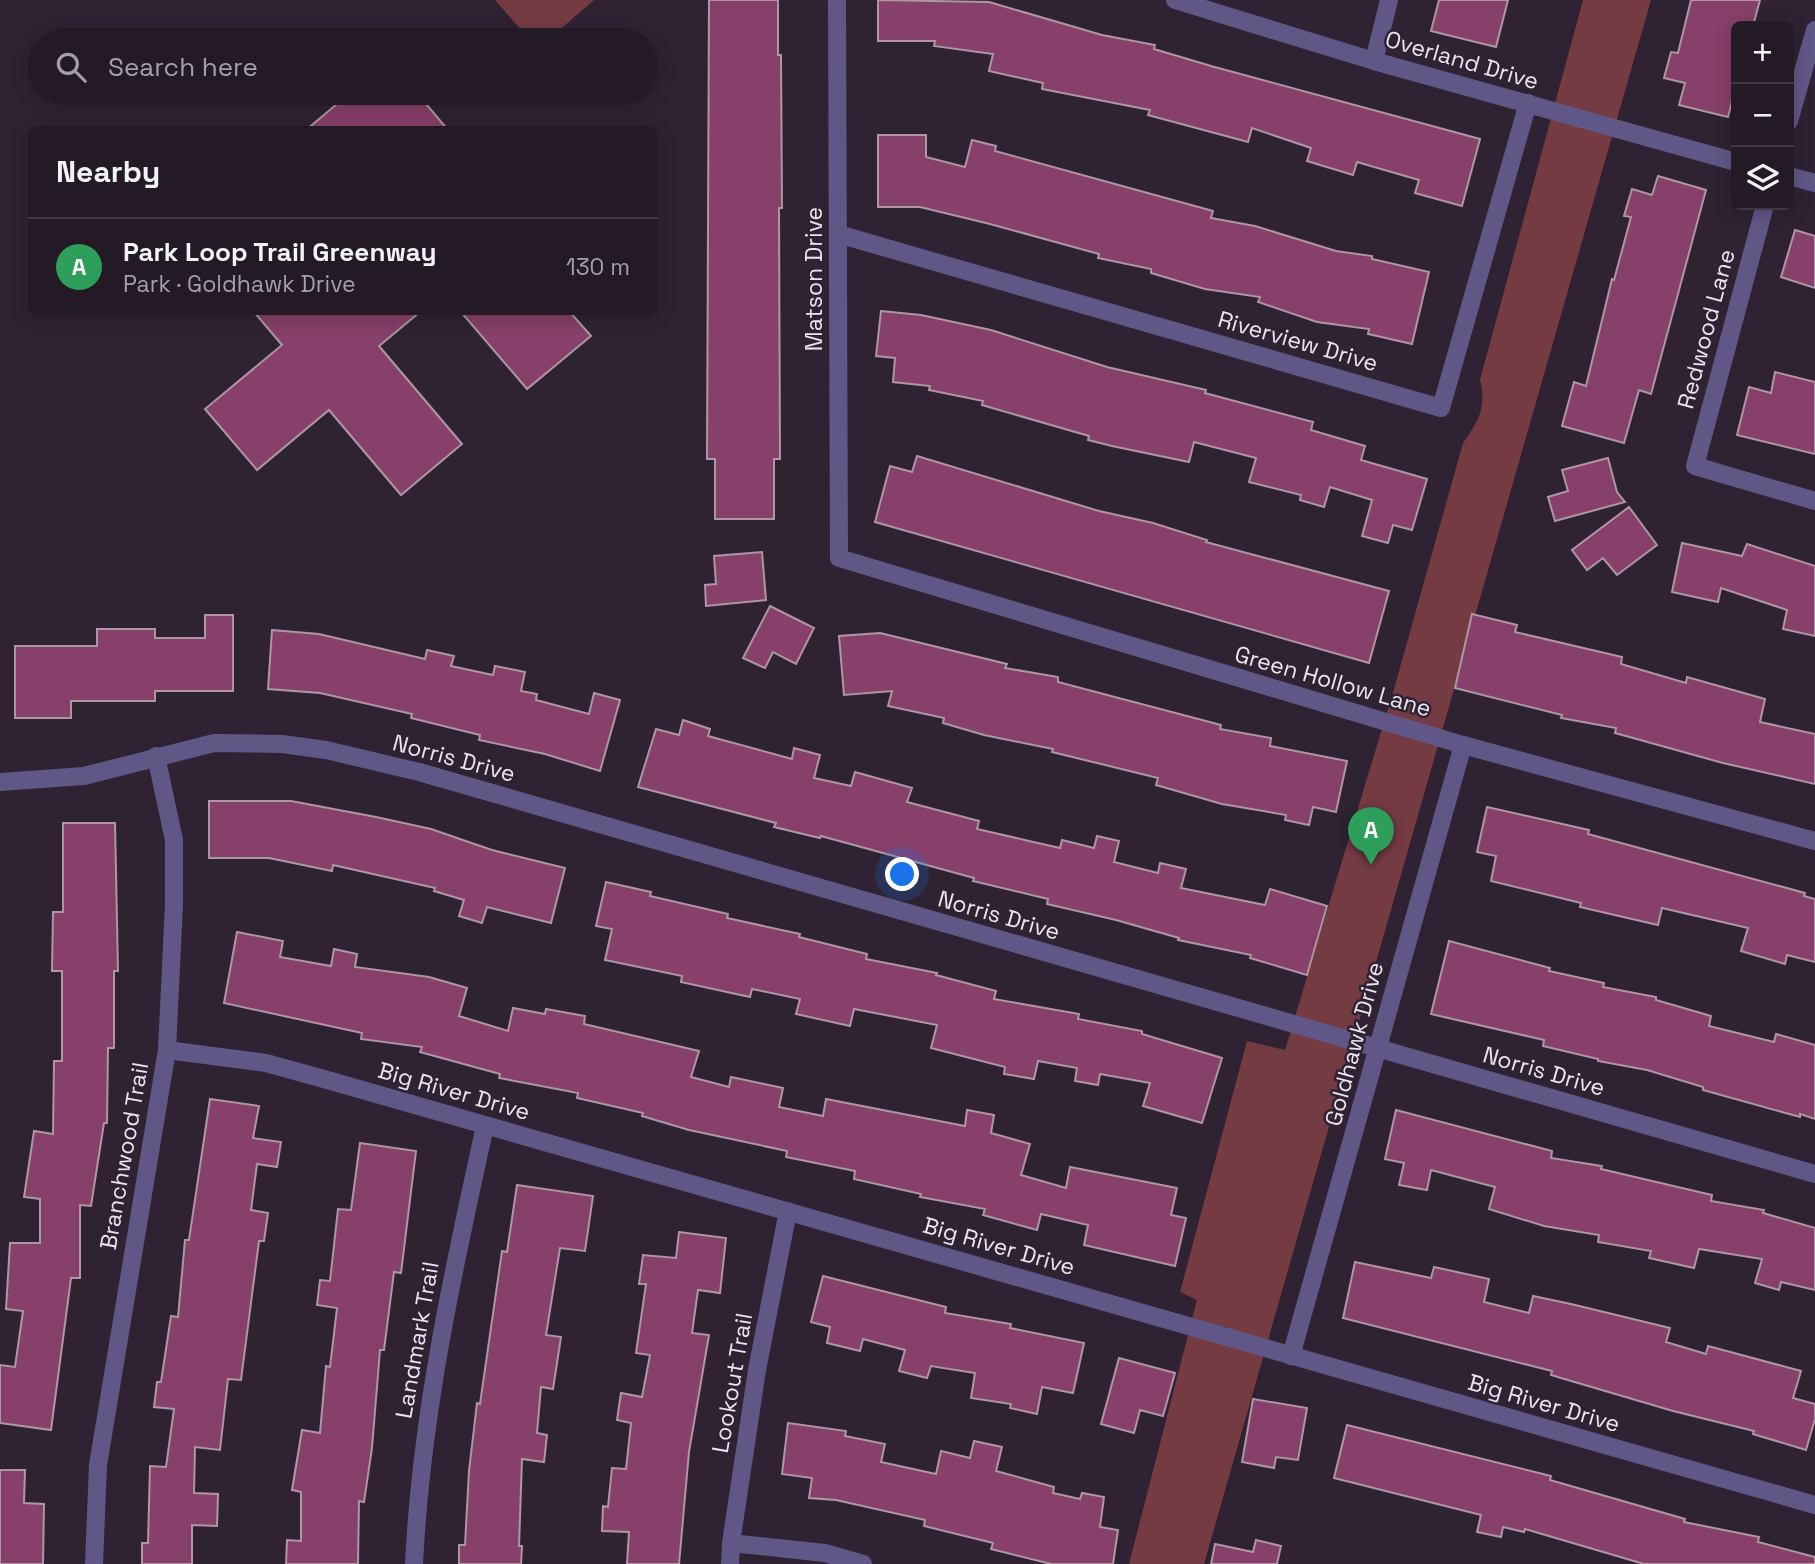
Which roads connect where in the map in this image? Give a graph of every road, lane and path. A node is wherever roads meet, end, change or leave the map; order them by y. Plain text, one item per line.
1 (836, 0) edge
2 (1175, 0) edge
3 (1389, 0) edge
4 (1815, 30) edge
5 (1374, 61) junction
6 (1528, 103) junction
7 (1794, 104) edge
8 (1731, 161) edge
9 (1794, 177) edge
10 (1815, 183) edge
11 (1764, 210) edge
12 (838, 234) junction
13 (1815, 502) edge
14 (839, 558) joint
15 (1463, 745) junction
16 (156, 756) junction
17 (0, 782) edge
18 (1815, 841) edge
19 (1377, 1049) junction
20 (167, 1050) junction
21 (485, 1126) junction
22 (1815, 1174) edge
23 (788, 1210) junction
24 (1292, 1356) junction
25 (1815, 1505) edge
26 (731, 1542) junction
27 (94, 1564) edge
28 (414, 1564) edge
29 (730, 1564) edge
30 (863, 1564) edge

1 - 12 street, Matson Drive
2 - 5 street, Overland Drive
3 - 5 street
4 - 7 street
5 - 6 street, Overland Drive
6 - 8 street, Overland Drive
6 - 12 street, Riverview Drive
9 - 10 street
11 - 13 street, Redwood Lane
12 - 14 street, Matson Drive
14 - 15 street, Green Hollow Lane
15 - 18 street, Green Hollow Lane
15 - 19 street, Goldhawk Drive
16 - 17 street, Norris Drive
16 - 19 street, Norris Drive
16 - 20 street, Branchwood Trail
19 - 22 street, Norris Drive
19 - 24 street, Goldhawk Drive
20 - 21 street, Big River Drive
20 - 27 street, Branchwood Trail
21 - 23 street, Big River Drive
21 - 28 street, Landmark Trail
23 - 24 street, Big River Drive
23 - 26 street, Lookout Trail
24 - 25 street, Big River Drive
26 - 29 street, Lookout Trail
26 - 30 street

